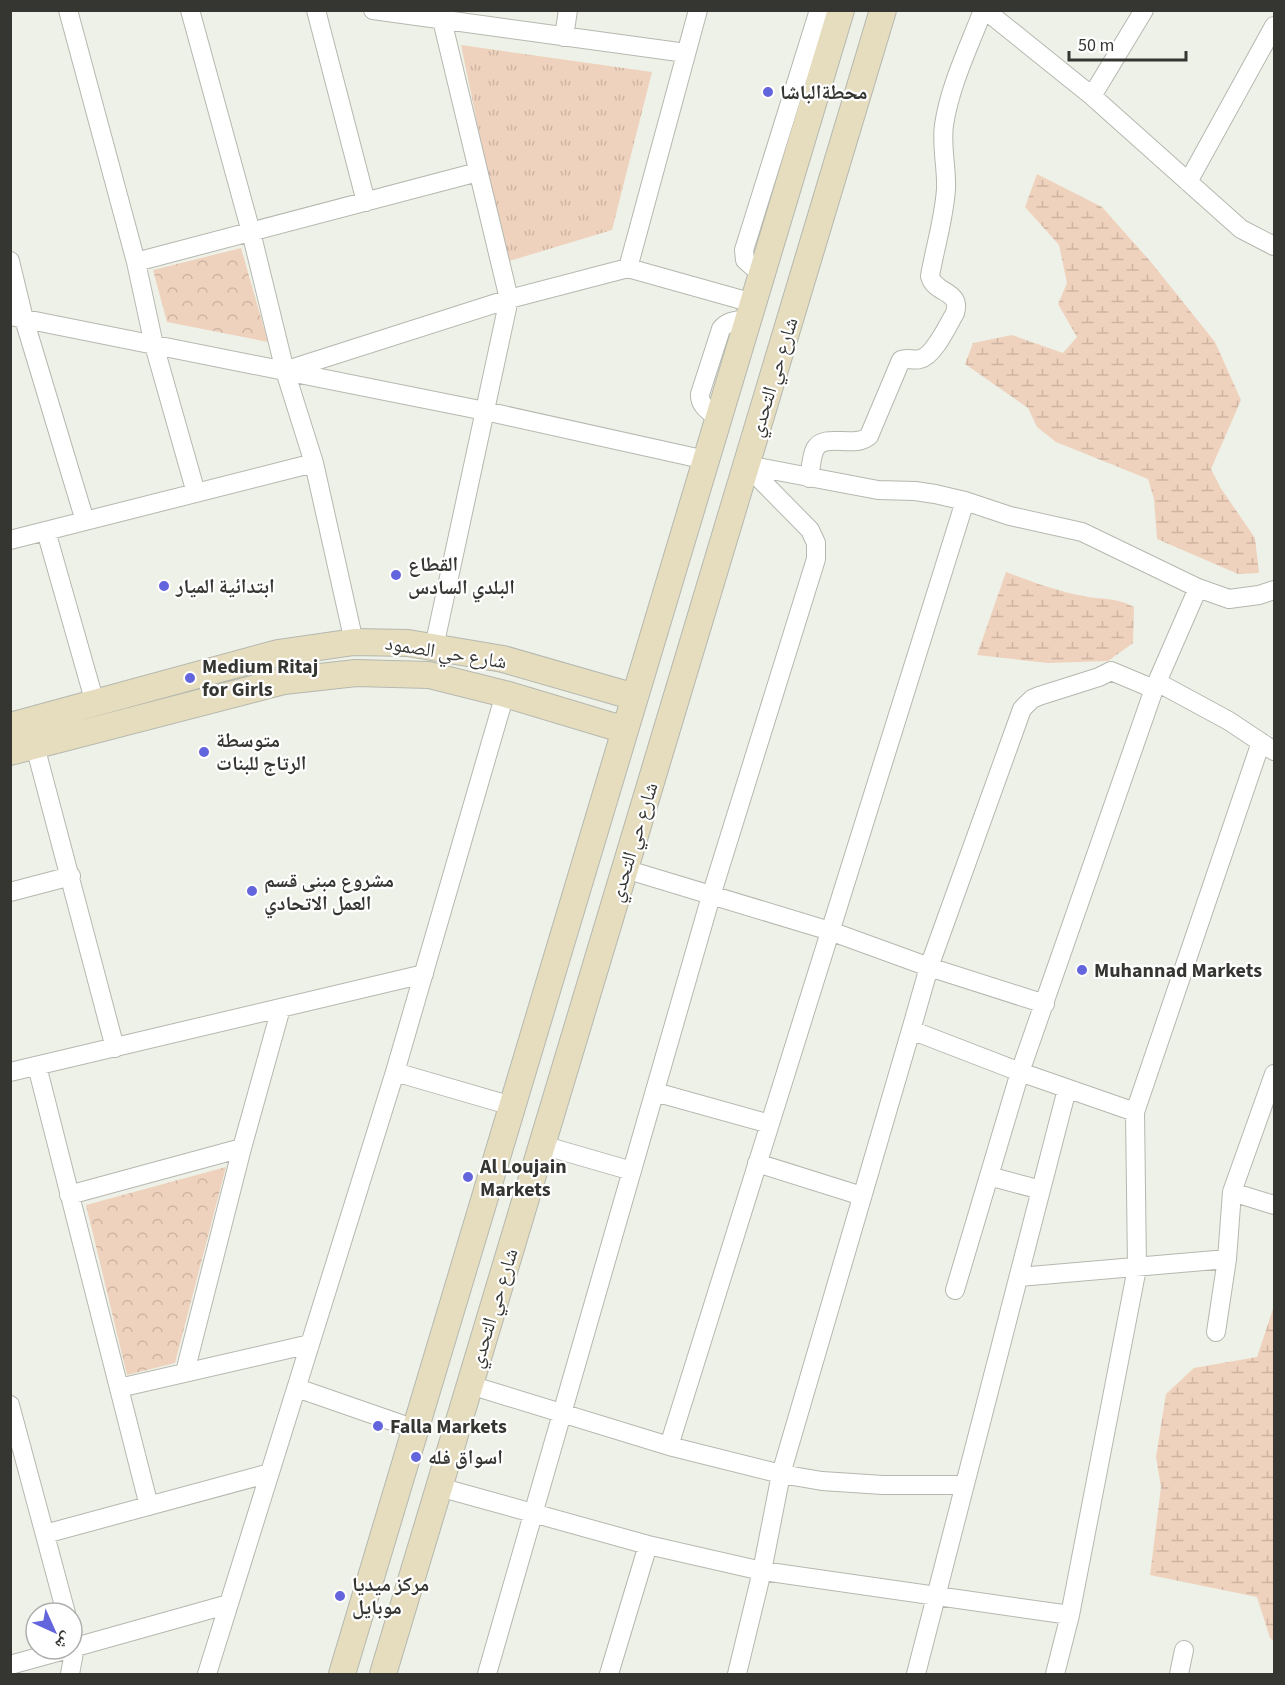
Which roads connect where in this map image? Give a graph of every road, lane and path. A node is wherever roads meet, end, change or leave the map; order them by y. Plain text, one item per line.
1 (68, 10) edge
2 (190, 10) edge
3 (316, 10) edge
4 (373, 10) edge
5 (568, 10) edge
6 (698, 10) edge
7 (819, 10) edge
8 (841, 10) edge
9 (883, 10) edge
10 (984, 10) edge
11 (1144, 10) edge
12 (399, 12) edge
13 (442, 20) junction
14 (1275, 26) edge
15 (564, 37) junction
16 (686, 53) junction
17 (819, 84) junction
18 (858, 94) junction
19 (1092, 96) junction
20 (801, 144) junction
21 (841, 151) junction
22 (478, 172) junction
23 (1188, 182) junction
24 (366, 202) junction
25 (250, 232) junction
26 (1275, 246) edge
27 (10, 261) edge
28 (136, 262) junction
29 (628, 268) junction
30 (762, 275) junction
31 (509, 299) junction
32 (751, 311) junction
33 (17, 317) edge
34 (154, 345) junction
35 (285, 371) junction
36 (485, 411) junction
37 (706, 460) junction
38 (314, 463) junction
39 (746, 465) junction
40 (809, 478) junction
41 (196, 493) junction
42 (965, 501) junction
43 (85, 521) junction
44 (46, 531) junction
45 (684, 536) junction
46 (10, 540) edge
47 (721, 548) junction
48 (1198, 588) junction
49 (1275, 590) edge
50 (662, 607) junction
51 (700, 620) junction
52 (354, 642) junction
53 (434, 647) junction
54 (565, 677) junction
55 (1156, 686) junction
56 (505, 694) junction
57 (635, 697) junction
58 (95, 703) junction
59 (556, 709) junction
60 (10, 726) edge
61 (625, 730) junction
62 (1268, 746) edge
63 (17, 750) edge
64 (625, 869) junction
65 (71, 876) junction
66 (10, 892) edge
67 (711, 896) junction
68 (830, 931) junction
69 (929, 966) junction
70 (424, 974) junction
71 (1045, 1004) junction
72 (281, 1008) junction
73 (911, 1030) junction
74 (115, 1048) junction
75 (38, 1066) junction
76 (10, 1072) edge
77 (395, 1072) junction
78 (1020, 1072) junction
79 (1275, 1074) edge
80 (1067, 1089) junction
81 (655, 1092) junction
82 (512, 1106) junction
83 (1135, 1112) junction
84 (770, 1124) junction
85 (542, 1145) junction
86 (242, 1148) junction
87 (757, 1163) junction
88 (632, 1171) junction
89 (989, 1176) junction
90 (1041, 1190) junction
91 (1232, 1192) junction
92 (69, 1195) junction
93 (862, 1196) junction
94 (1275, 1205) edge
95 (1227, 1259) junction
96 (1137, 1268) junction
97 (1018, 1277) junction
98 (955, 1290) dead end
99 (1216, 1332) dead end
100 (310, 1344) junction
101 (185, 1372) junction
102 (470, 1385) junction
103 (119, 1388) junction
104 (297, 1388) junction
105 (10, 1405) edge
106 (562, 1413) junction
107 (416, 1429) junction
108 (669, 1446) junction
109 (270, 1473) junction
110 (781, 1474) junction
111 (966, 1485) junction
112 (439, 1487) junction
113 (149, 1506) junction
114 (533, 1512) junction
115 (45, 1534) junction
116 (648, 1545) junction
117 (762, 1571) junction
118 (936, 1596) junction
119 (63, 1601) edge
120 (229, 1604) junction
121 (1070, 1615) junction
122 (84, 1642) edge
123 (1184, 1650) dead end
124 (207, 1674) edge
125 (342, 1674) edge
126 (383, 1674) edge
127 (487, 1674) edge
128 (609, 1674) edge
129 (737, 1674) edge
130 (916, 1674) edge
131 (1055, 1674) edge
132 (1179, 1674) edge

1 - 28 street
2 - 25 street
3 - 24 street
4 - 12 street
5 - 15 street
6 - 16 street
7 - 30 street
8 - 17 main road, شارع حي التحدي
9 - 18 main road, شارع حي التحدي
10 - 19 street
10 - 40 street
11 - 19 street
12 - 13 street
13 - 15 street
13 - 22 street
14 - 23 street
15 - 16 street
16 - 29 street
17 - 18 main road
17 - 20 main road, شارع حي التحدي
18 - 21 main road, شارع حي التحدي
19 - 23 street
20 - 21 main road
20 - 30 main road, شارع حي التحدي
21 - 39 main road, شارع حي التحدي
22 - 24 street
22 - 31 street
23 - 26 street
24 - 25 street
25 - 28 street
25 - 35 street
27 - 33 street
28 - 34 street
29 - 31 street
29 - 32 street
30 - 32 main road, شارع حي التحدي
31 - 35 street
31 - 36 street
32 - 37 main road, شارع حي التحدي
33 - 34 street
33 - 43 street
34 - 35 street
34 - 41 street
35 - 36 street
35 - 38 street
36 - 37 street
36 - 53 street
37 - 45 main road, شارع حي التحدي
38 - 41 street
38 - 52 street
39 - 40 street
39 - 47 main road, شارع حي التحدي
39 - 67 street
40 - 42 street
41 - 43 street
42 - 48 street
42 - 68 street
43 - 44 street
44 - 46 street
44 - 58 street
45 - 47 main road
45 - 50 main road, شارع حي التحدي
47 - 51 main road, شارع حي التحدي
48 - 49 street
48 - 55 street
50 - 51 main road
50 - 57 main road, شارع حي التحدي
51 - 64 main road, شارع حي التحدي
52 - 53 main road, شارع حي الصمود
52 - 58 main road, شارع حي الصمود
53 - 54 main road, شارع حي الصمود
54 - 57 main road, شارع حي الصمود
54 - 59 main road
55 - 62 street
55 - 69 street
55 - 71 street
56 - 59 main road
56 - 63 main road
56 - 70 street
57 - 61 main road, شارع حي التحدي
58 - 60 main road, شارع حي الصمود
59 - 61 main road
61 - 82 main road, شارع حي التحدي
62 - 83 street
63 - 65 street
64 - 67 street
64 - 85 main road, شارع حي التحدي
65 - 66 street
65 - 74 street
67 - 68 street
67 - 81 street
68 - 69 street
68 - 84 street
69 - 71 street
69 - 73 street
70 - 72 street
70 - 77 street
71 - 78 street
72 - 74 street
72 - 86 street
73 - 78 street
73 - 93 street
74 - 75 street
75 - 76 street
75 - 92 street
77 - 82 street
77 - 100 street
78 - 80 street
78 - 89 street
79 - 91 street
80 - 83 street
80 - 90 street
81 - 84 street
81 - 88 street
82 - 107 main road, شارع حي التحدي
83 - 96 street
84 - 87 street
85 - 88 street
85 - 102 main road, شارع حي التحدي
86 - 92 street
86 - 101 street
87 - 93 street
87 - 108 street
88 - 106 street
89 - 90 street
89 - 98 street
90 - 97 street
91 - 94 street
91 - 95 street
92 - 103 street
93 - 110 street
95 - 96 street
95 - 99 street
96 - 97 street
96 - 121 street
97 - 111 street
100 - 101 street
100 - 104 street
101 - 103 street
102 - 106 street
102 - 112 main road, شارع حي التحدي
103 - 113 street
104 - 107 street
104 - 109 street
105 - 115 street
106 - 108 street
106 - 114 street
107 - 125 main road, شارع حي التحدي
108 - 110 street
109 - 113 street
109 - 120 street
110 - 111 street
110 - 117 street
111 - 118 street
112 - 114 street
112 - 126 main road, شارع حي التحدي
113 - 115 street
114 - 116 street
114 - 127 street
115 - 119 street
116 - 117 street
116 - 128 street
117 - 118 street
117 - 129 street
118 - 121 street
118 - 130 street
120 - 122 street
120 - 124 street
121 - 131 street
123 - 132 street

